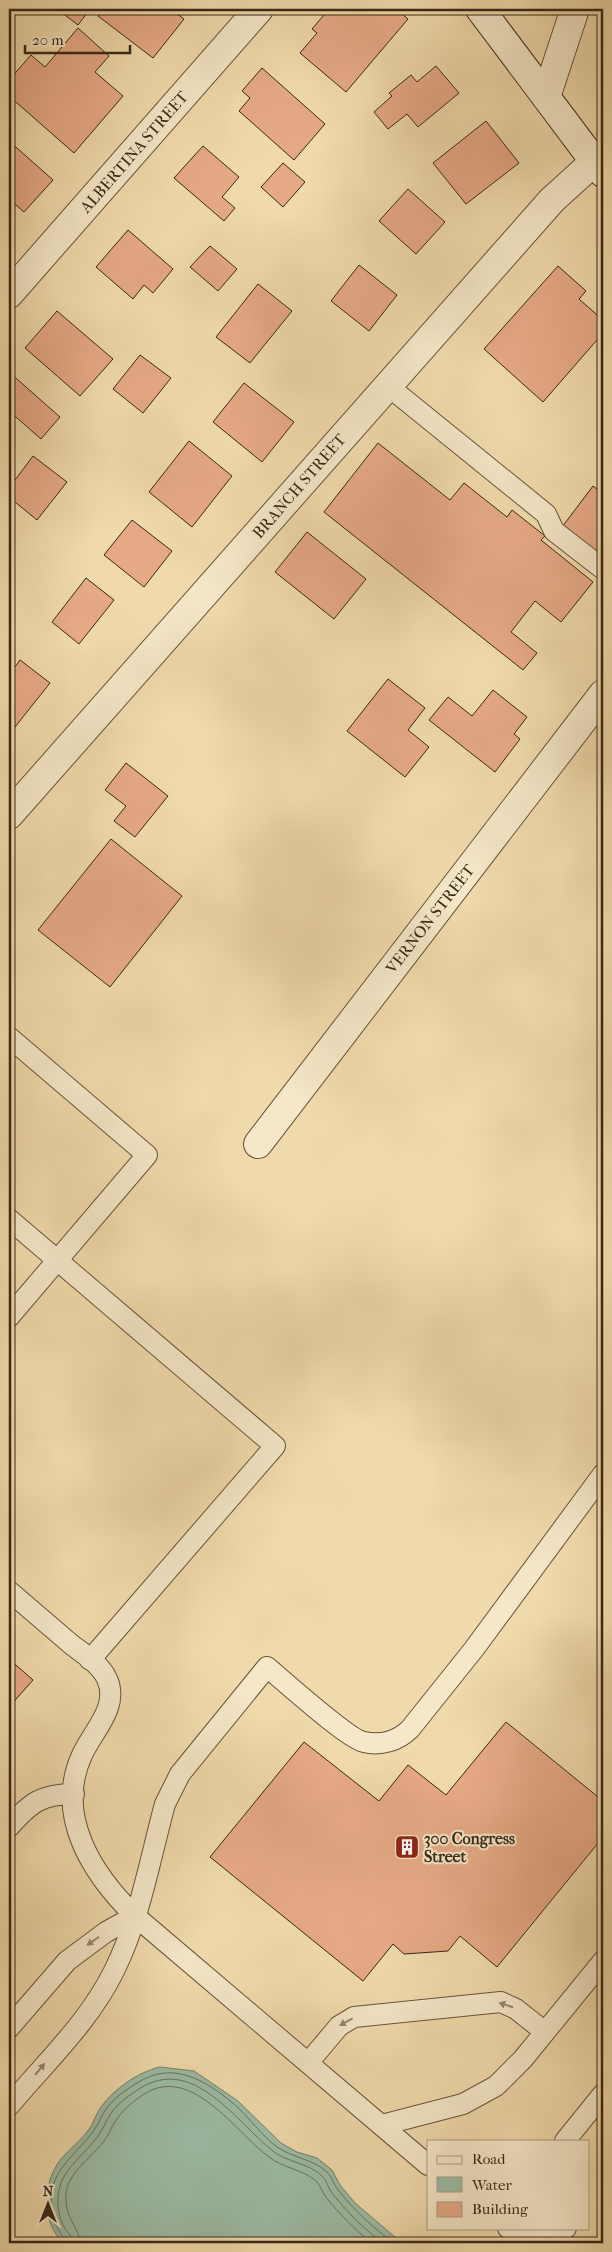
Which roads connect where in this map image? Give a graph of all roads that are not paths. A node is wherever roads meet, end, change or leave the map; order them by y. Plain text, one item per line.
1 (259, 9) edge
2 (480, 9) edge
3 (575, 9) edge
4 (546, 97) junction
5 (599, 167) edge
6 (9, 294) edge
7 (388, 386) junction
8 (603, 569) edge
9 (603, 694) edge
10 (9, 815) edge
11 (9, 1037) edge
12 (258, 1144) dead end
13 (9, 1219) edge
14 (57, 1260) junction
15 (9, 1317) edge
16 (601, 1482) edge
17 (9, 1591) edge
18 (90, 1660) junction
19 (74, 1794) junction
20 (9, 1827) edge
21 (135, 1916) junction
22 (603, 1961) edge
23 (9, 2028) edge
24 (545, 2032) junction
25 (308, 2063) junction
26 (603, 2094) edge
27 (9, 2106) edge
28 (382, 2125) junction
29 (566, 2140) edge
30 (427, 2164) edge
31 (512, 2230) edge
32 (562, 2230) edge

1 - 6 street, ALBERTINA STREET
2 - 4 street
3 - 4 street
4 - 5 street
5 - 7 street, BRANCH STREET
7 - 8 lane
7 - 10 street, BRANCH STREET
9 - 12 street, VERNON STREET
11 - 14 lane
13 - 14 lane
14 - 15 lane
14 - 18 lane
16 - 21 lane
17 - 18 lane
18 - 19 lane
19 - 20 lane
19 - 21 lane
21 -> 23 lane
21 - 25 lane
27 -> 21 lane
22 - 24 lane
24 -> 25 lane
24 - 28 lane
25 - 28 lane
26 - 29 lane
28 - 30 lane
31 - 32 lane

